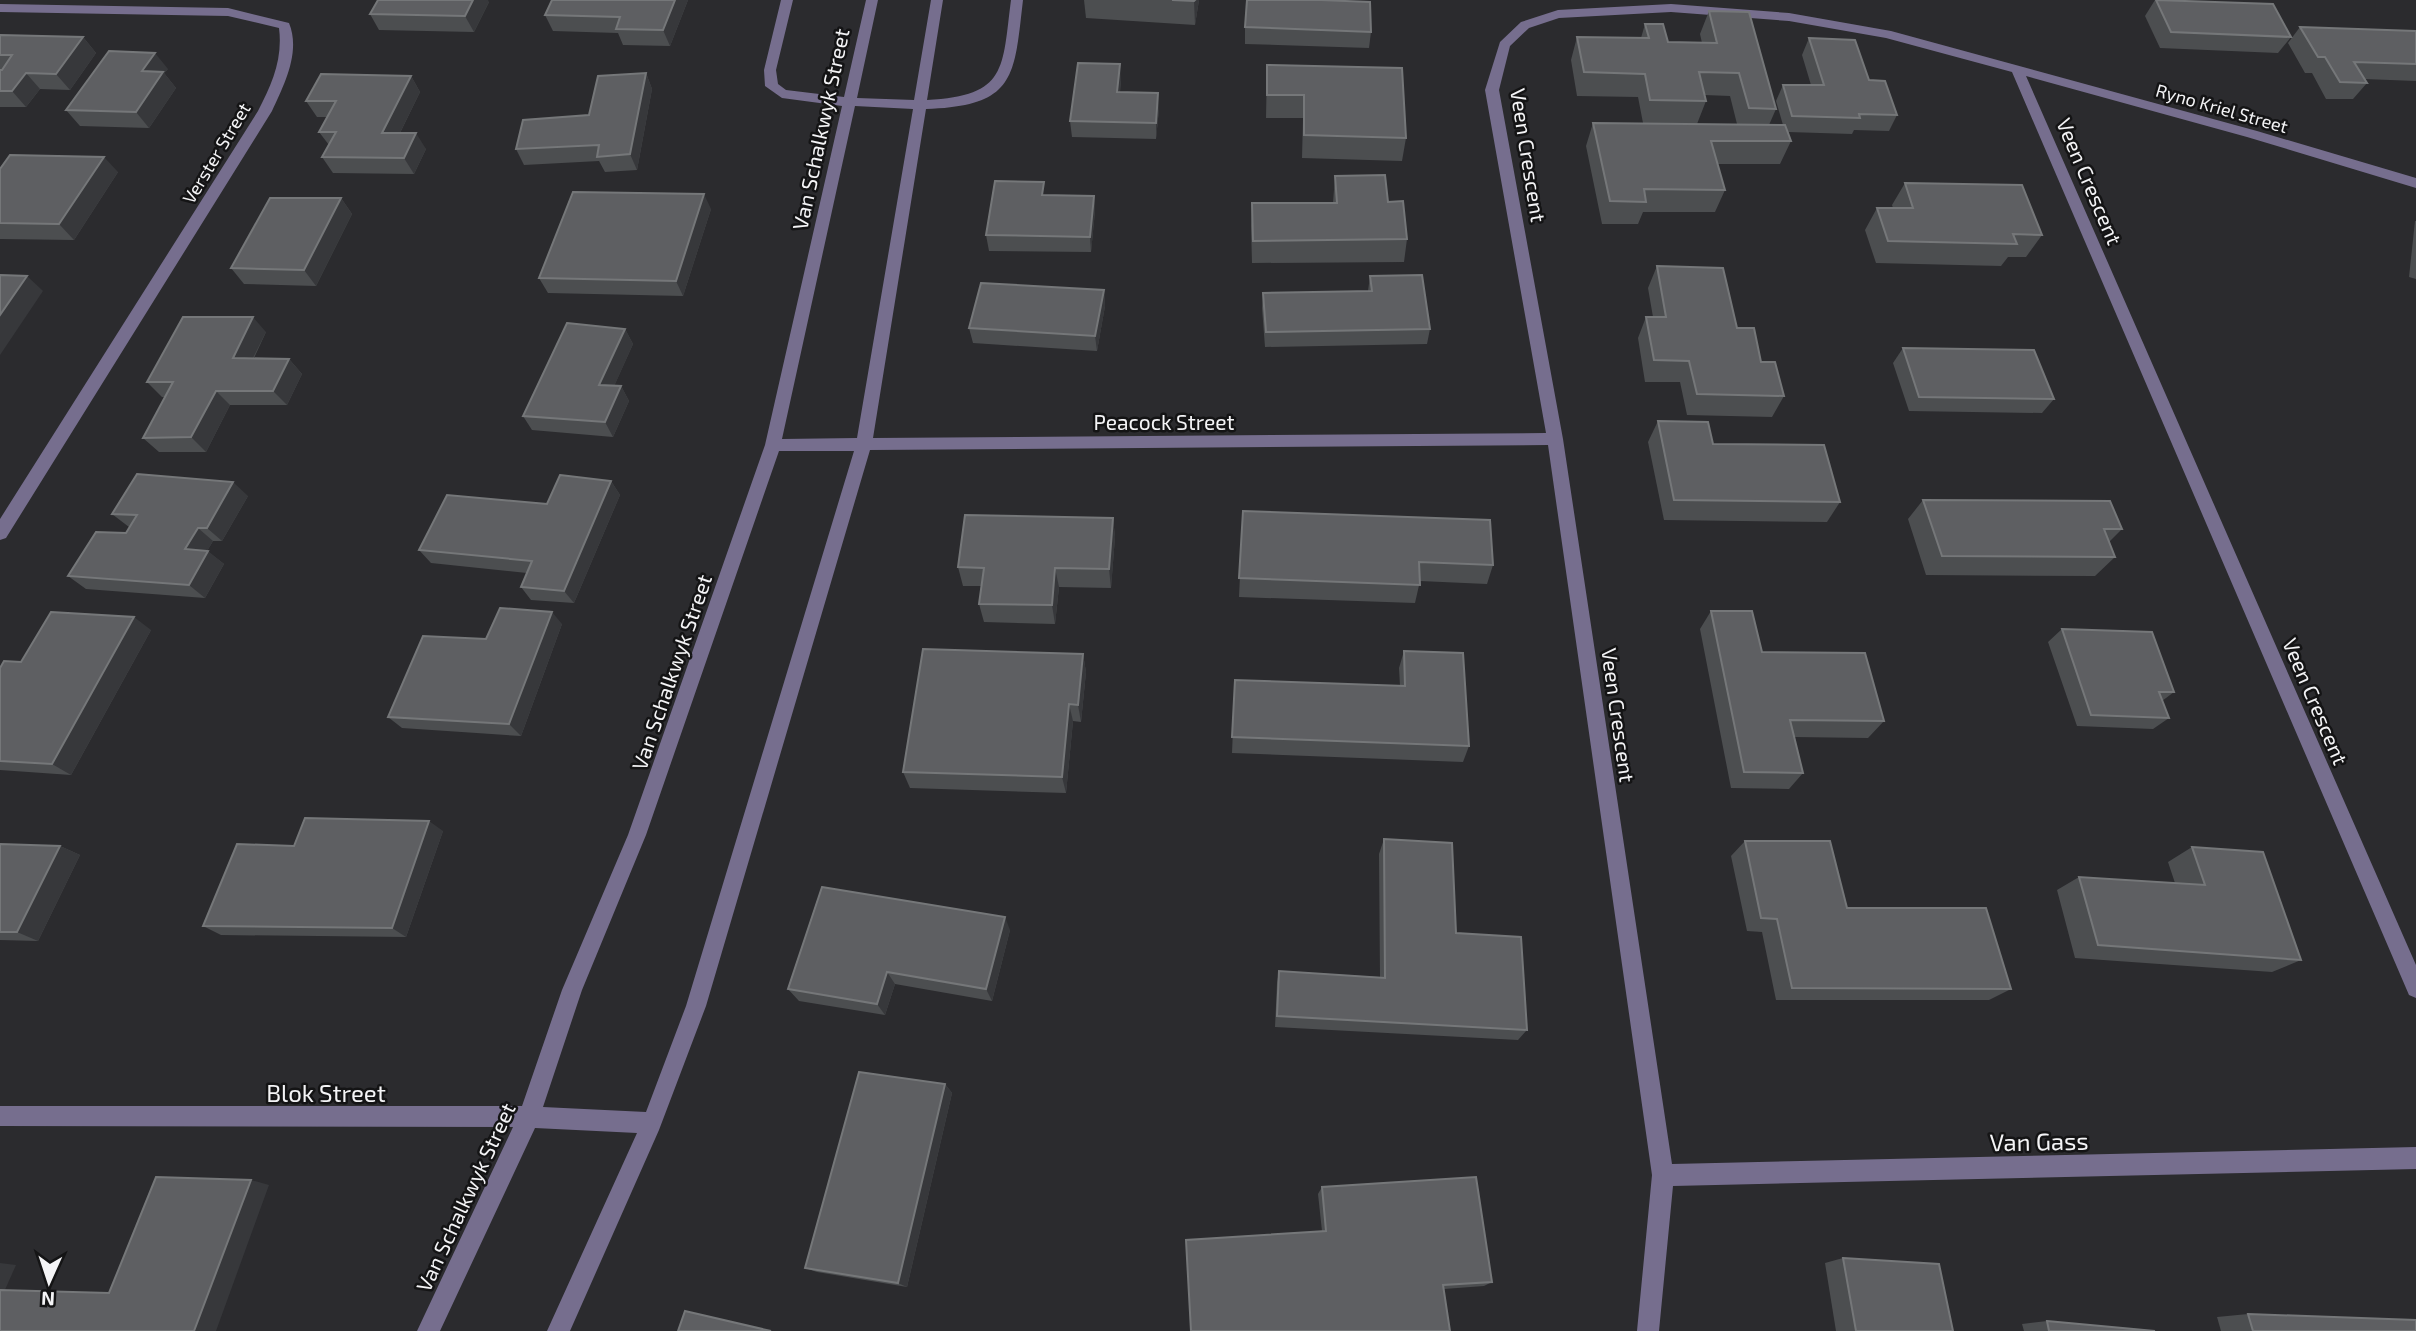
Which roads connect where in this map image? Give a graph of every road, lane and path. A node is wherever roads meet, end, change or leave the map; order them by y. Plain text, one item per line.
1 (787, 0) edge
2 (872, 0) edge
3 (937, 0) edge
4 (1017, 0) edge
5 (0, 8) edge
6 (2017, 70) junction
7 (848, 100) junction
8 (921, 104) junction
9 (2416, 183) edge
10 (1555, 439) junction
11 (863, 445) junction
12 (773, 446) junction
13 (0, 533) edge
14 (2416, 988) edge
15 (0, 1116) edge
16 (529, 1117) junction
17 (652, 1123) junction
18 (2416, 1158) edge
19 (1663, 1175) junction
20 (428, 1331) edge
21 (558, 1331) edge
22 (1648, 1331) edge

1 - 7 street
2 - 7 street, Van Schalkwyk Street
3 - 8 street
4 - 8 street
5 - 13 street, Verster Street
6 - 9 street, Ryno Kriel Street
6 - 10 street, Veen Crescent
6 - 14 street, Veen Crescent
7 - 8 street
7 - 12 street, Van Schalkwyk Street
8 - 11 street
10 - 11 street, Peacock Street
10 - 19 street, Veen Crescent
11 - 12 street, Peacock Street
11 - 17 street
12 - 16 street, Van Schalkwyk Street
15 - 16 street, Blok Street
16 - 17 street, Blok Street
16 - 20 street, Van Schalkwyk Street
17 - 21 street
18 - 19 street, Van Gass
19 - 22 street, Veen Crescent

